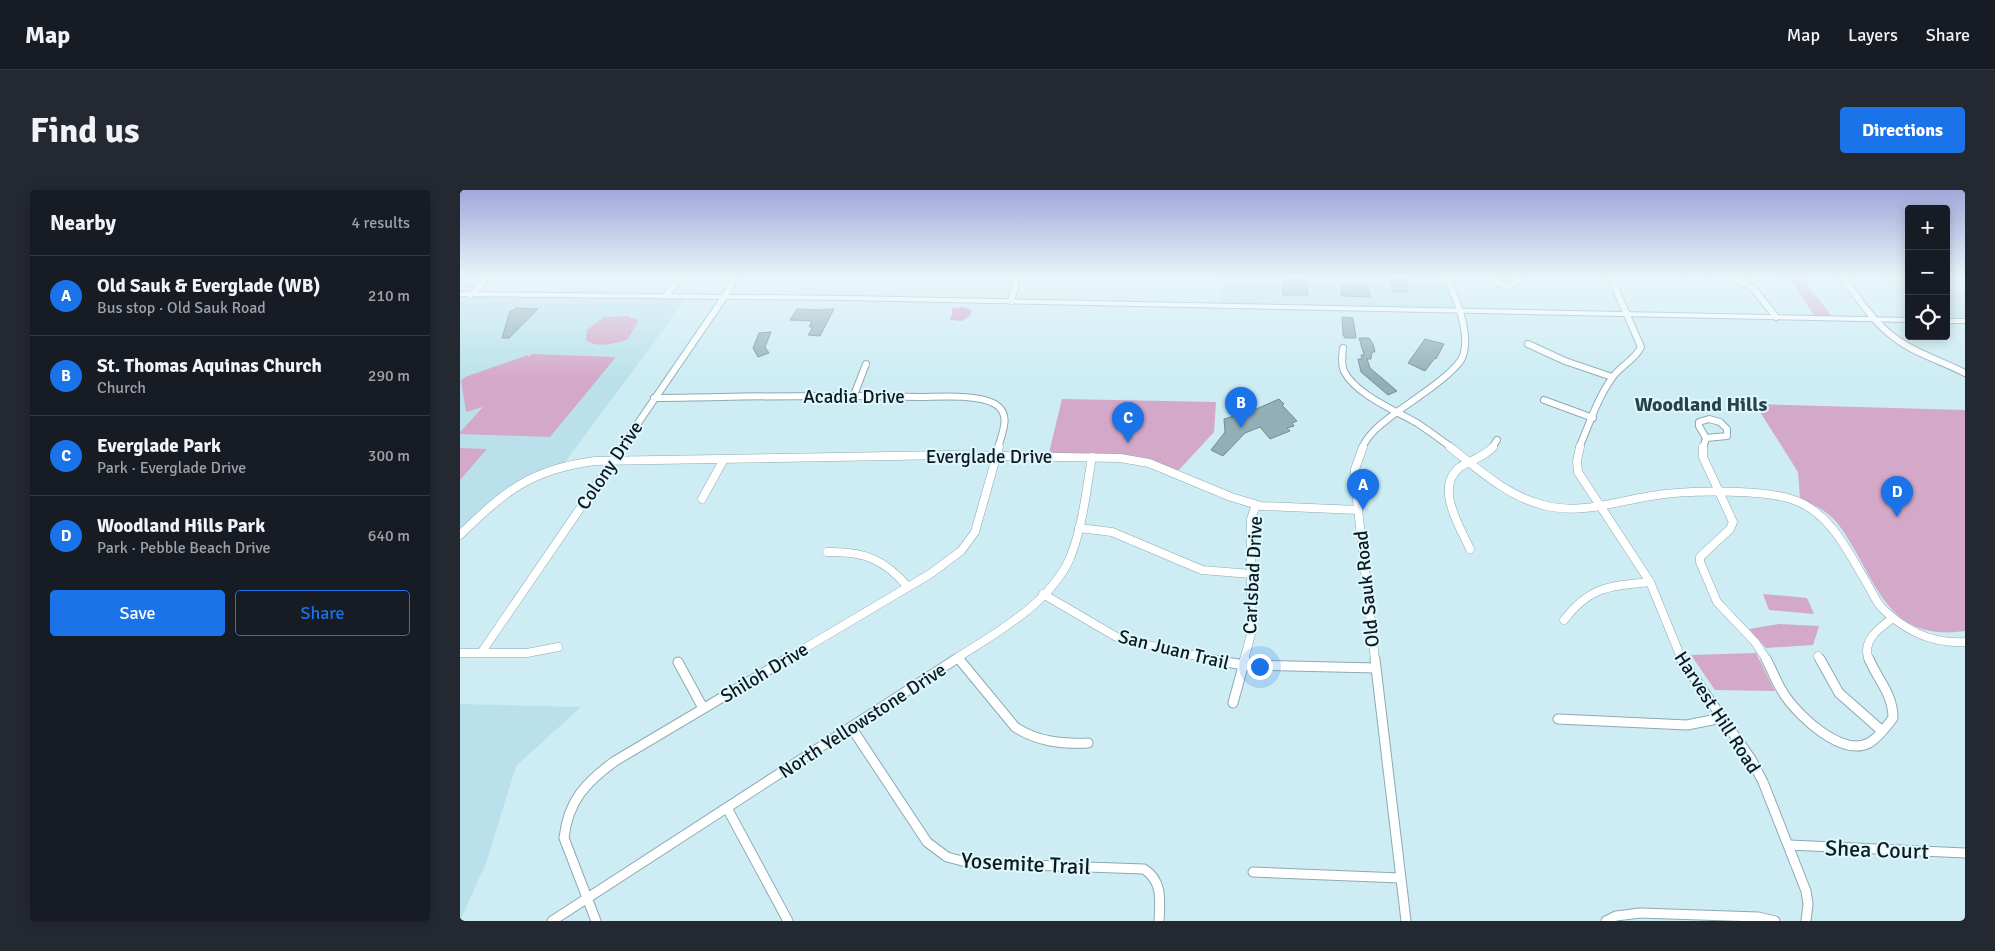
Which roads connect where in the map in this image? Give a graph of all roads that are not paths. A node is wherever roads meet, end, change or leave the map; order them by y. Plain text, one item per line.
1 (715, 310) edge
2 (1458, 310) edge
3 (1463, 310) edge
4 (1624, 310) edge
5 (1771, 310) edge
6 (1869, 310) edge
7 (1626, 314) junction
8 (1776, 317) junction
9 (1876, 319) junction
10 (1905, 320) edge
11 (1950, 321) edge
12 (1965, 321) edge
13 (1528, 344) dead end
14 (1343, 348) dead end
15 (866, 364) dead end
16 (1965, 373) edge
17 (1612, 377) junction
18 (854, 396) junction
19 (654, 398) junction
20 (1544, 400) dead end
21 (1396, 411) junction
22 (1593, 418) junction
23 (1706, 438) dead end
24 (1497, 440) dead end
25 (997, 456) junction
26 (1092, 458) junction
27 (724, 459) junction
28 (612, 460) junction
29 (1470, 462) junction
30 (1720, 494) junction
31 (702, 500) dead end
32 (1256, 505) junction
33 (1598, 506) junction
34 (1358, 510) junction
35 (1079, 528) junction
36 (460, 535) edge
37 (1470, 549) dead end
38 (827, 552) dead end
39 (1251, 574) junction
40 (1650, 582) junction
41 (908, 587) junction
42 (1043, 594) junction
43 (1893, 618) junction
44 (1564, 620) dead end
45 (1965, 642) edge
46 (558, 647) dead end
47 (460, 653) edge
48 (481, 653) junction
49 (1818, 656) dead end
50 (958, 657) junction
51 (678, 662) dead end
52 (1244, 665) junction
53 (1375, 668) junction
54 (1233, 702) dead end
55 (703, 708) junction
56 (1722, 718) junction
57 (1558, 719) dead end
58 (851, 727) junction
59 (1881, 730) junction
60 (1088, 743) dead end
61 (727, 808) junction
62 (1789, 845) junction
63 (1965, 853) edge
64 (1253, 872) dead end
65 (1400, 878) junction
66 (587, 899) junction
67 (1673, 918) edge
68 (552, 921) edge
69 (596, 921) edge
70 (788, 921) edge
71 (1159, 921) edge
72 (1406, 921) edge
73 (1606, 921) edge
74 (1774, 921) edge
75 (1806, 921) edge

1 - 19 street, Colony Drive
2 - 21 street, Old Sauk Road
3 - 7 main road
4 - 7 street, Harvest Hill Road
5 - 8 street
6 - 9 street
7 - 8 main road
7 - 17 street, Harvest Hill Road
8 - 9 main road
9 - 10 main road
9 - 16 street
11 - 12 main road
13 - 17 street
14 - 21 street
15 - 18 street
17 - 22 street, Harvest Hill Road
18 - 19 street, Acadia Drive
18 - 25 street, Acadia Drive
19 - 28 street, Colony Drive
20 - 22 street
21 - 29 street
21 - 34 street, Old Sauk Road
22 - 33 street, Harvest Hill Road
23 - 30 street
24 - 29 street
25 - 26 street, Everglade Drive
25 - 27 street, Everglade Drive
25 - 41 street, Shiloh Drive
26 - 32 street, Everglade Drive
26 - 35 street, North Yellowstone Drive
27 - 28 street, Everglade Drive
27 - 31 street
28 - 36 street, Everglade Drive
28 - 48 street, Colony Drive
29 - 33 street
29 - 37 street
30 - 33 street
30 - 43 street
30 - 59 street
32 - 34 street, Everglade Drive
32 - 39 street, Carlsbad Drive
33 - 40 street, Harvest Hill Road
34 - 53 street, Old Sauk Road
35 - 39 street
35 - 42 street, North Yellowstone Drive
38 - 41 street
39 - 52 street, Carlsbad Drive
40 - 44 street
40 - 56 street, Harvest Hill Road
41 - 55 street, Shiloh Drive
42 - 50 street, North Yellowstone Drive
42 - 52 street, San Juan Trail
43 - 45 street
43 - 59 street
46 - 48 street
47 - 48 street
49 - 59 street
50 - 58 street, North Yellowstone Drive
50 - 60 street
51 - 55 street
52 - 53 street, San Juan Trail
52 - 54 street, Carlsbad Drive
53 - 65 street, Old Sauk Road
55 - 66 street, Shiloh Drive
56 - 57 street
56 - 62 street, Harvest Hill Road
58 - 61 street, North Yellowstone Drive
58 - 71 street, Yosemite Trail
61 - 66 street, North Yellowstone Drive
61 - 70 street
62 - 63 street, Shea Court
62 - 75 street, Harvest Hill Road
64 - 65 street
65 - 72 street, Old Sauk Road
66 - 68 street, North Yellowstone Drive
66 - 69 street, Shiloh Drive
67 - 73 street
67 - 74 street

